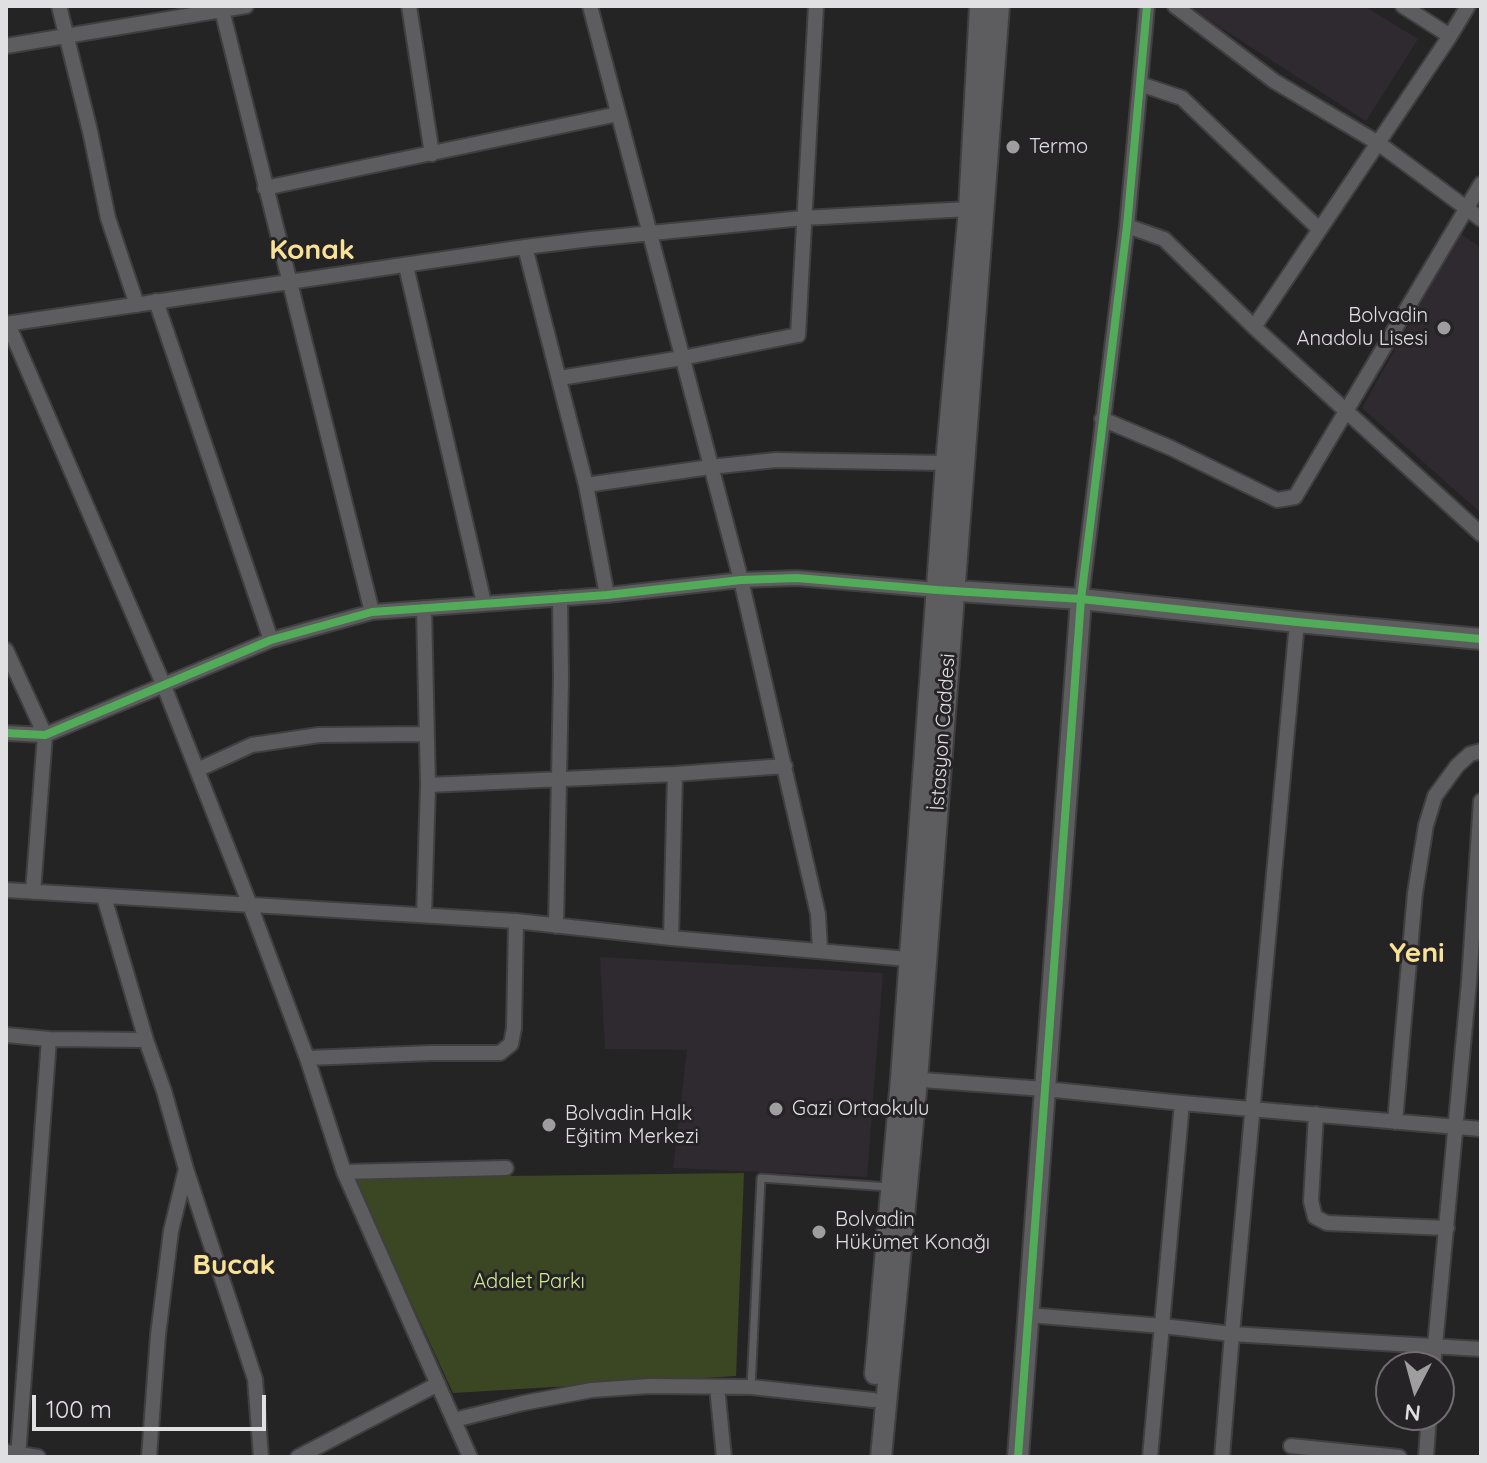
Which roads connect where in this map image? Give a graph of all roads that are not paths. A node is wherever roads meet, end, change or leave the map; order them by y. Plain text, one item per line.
1 (59, 6) edge
2 (246, 6) edge
3 (409, 6) edge
4 (590, 6) edge
5 (816, 6) edge
6 (980, 6) edge
7 (999, 6) edge
8 (1147, 6) edge
9 (1175, 6) edge
10 (1403, 6) edge
11 (1468, 6) edge
12 (222, 8) edge
13 (67, 36) junction
14 (1450, 36) junction
15 (6, 46) edge
16 (1140, 84) junction
17 (618, 114) junction
18 (1378, 143) junction
19 (432, 154) junction
20 (1481, 184) edge
21 (265, 188) junction
22 (1466, 208) junction
23 (969, 209) junction
24 (803, 218) junction
25 (1481, 219) edge
26 (1127, 226) junction
27 (1319, 229) junction
28 (649, 234) junction
29 (525, 247) junction
30 (406, 266) junction
31 (289, 283) junction
32 (156, 301) junction
33 (137, 305) junction
34 (7, 324) edge
35 (1254, 327) junction
36 (682, 358) junction
37 (560, 378) junction
38 (1346, 413) junction
39 (1102, 419) junction
40 (946, 463) junction
41 (710, 467) junction
42 (586, 485) junction
43 (1481, 534) edge
44 (741, 580) junction
45 (946, 590) junction
46 (607, 595) junction
47 (560, 598) junction
48 (1081, 599) junction
49 (484, 603) junction
50 (424, 608) junction
51 (372, 612) junction
52 (1297, 622) junction
53 (1481, 639) edge
54 (271, 640) junction
55 (6, 650) edge
56 (164, 686) junction
57 (6, 733) edge
58 (425, 734) junction
59 (45, 735) junction
60 (1481, 751) edge
61 (785, 766) junction
62 (197, 770) junction
63 (675, 774) junction
64 (559, 779) junction
65 (428, 785) junction
66 (1481, 801) edge
67 (6, 890) edge
68 (33, 892) junction
69 (104, 897) junction
70 (250, 905) junction
71 (424, 915) junction
72 (516, 921) junction
73 (556, 926) junction
74 (671, 938) junction
75 (820, 950) junction
76 (908, 959) junction
77 (6, 1035) edge
78 (49, 1039) junction
79 (146, 1040) junction
80 (307, 1058) junction
81 (909, 1079) junction
82 (1045, 1089) junction
83 (1182, 1103) junction
84 (1254, 1108) junction
85 (1316, 1114) junction
86 (1395, 1122) junction
87 (1456, 1126) junction
88 (1481, 1129) edge
89 (506, 1168) dead end
90 (186, 1169) junction
91 (344, 1172) junction
92 (892, 1187) junction
93 (1447, 1228) junction
94 (1028, 1315) junction
95 (1163, 1326) junction
96 (1232, 1334) junction
97 (1435, 1347) junction
98 (1481, 1349) edge
99 (1435, 1351) edge
100 (438, 1384) junction
101 (717, 1387) junction
102 (751, 1387) junction
103 (873, 1400) junction
104 (454, 1420) junction
105 (1428, 1431) edge
106 (1291, 1446) dead end
107 (14, 1454) edge
108 (38, 1457) edge
109 (149, 1457) edge
110 (261, 1457) edge
111 (298, 1457) edge
112 (470, 1457) edge
113 (724, 1457) edge
114 (868, 1457) edge
115 (881, 1457) edge
116 (1018, 1457) edge
117 (1150, 1457) edge
118 (1222, 1457) edge
119 (1399, 1457) edge
120 (1426, 1457) edge

1 - 13 street
2 - 12 street
3 - 19 street
4 - 17 street
5 - 24 street
6 - 23 main road
7 - 45 main road, İstasyon Caddesi
8 - 16 street
9 - 18 street
10 - 14 street
11 - 14 street
12 - 13 street
12 - 21 street
13 - 15 street
13 - 33 street
14 - 18 street
16 - 26 street
16 - 27 street
17 - 19 street
17 - 28 street
18 - 22 street
18 - 27 street
19 - 21 street
20 - 22 street
21 - 31 street
22 - 25 street
22 - 38 street
23 - 24 street
23 - 40 main road
24 - 28 street
24 - 36 street
26 - 35 street
26 - 39 street
27 - 35 street
28 - 29 street
28 - 36 street
29 - 30 street
29 - 37 street
30 - 31 street
30 - 49 street
31 - 32 street
31 - 51 street
32 - 33 street
32 - 54 street
33 - 34 street
34 - 56 street
35 - 38 street
36 - 37 street
36 - 41 street
37 - 42 street
38 - 39 street
38 - 43 street
39 - 48 street
40 - 41 street
40 - 45 main road
41 - 42 street
41 - 44 street
42 - 46 street
44 - 45 street
44 - 46 street
44 - 61 street
45 - 48 main road
45 - 76 main road
45 - 81 main road, İstasyon Caddesi
46 - 47 street
47 - 49 street
47 - 64 street
48 - 52 main road
48 - 82 main road
49 - 50 street
50 - 51 street
50 - 58 street
51 - 54 street
52 - 53 main road
52 - 84 street
54 - 56 street
55 - 59 street
56 - 59 street
56 - 62 street
57 - 59 street
58 - 62 street
58 - 65 street
59 - 68 street
60 - 86 street
61 - 63 street
61 - 75 street
62 - 70 street
63 - 64 street
63 - 74 street
64 - 65 street
64 - 73 street
65 - 71 street
66 - 87 street
67 - 68 street
68 - 69 street
69 - 70 street
69 - 79 street
70 - 71 street
70 - 80 street
71 - 72 street
72 - 73 street
72 - 80 street
73 - 74 street
74 - 75 street
75 - 76 street
76 - 81 main road
77 - 78 street
78 - 79 street
78 - 107 street
79 - 90 street
80 - 91 street
81 - 82 street
81 - 92 main road
81 - 115 main road, İstasyon Caddesi
82 - 83 street
82 - 94 main road
83 - 84 street
83 - 95 street
84 - 85 street
84 - 96 street
85 - 86 street
85 - 93 street
86 - 87 street
87 - 88 street
87 - 93 street
89 - 91 street
90 - 109 street
90 - 110 street
91 - 100 street
92 - 102 lane
92 - 103 main road
93 - 97 street
94 - 95 street
94 - 116 main road
95 - 96 street
95 - 117 street
96 - 97 street
96 - 118 street
97 - 98 street
97 - 99 street
100 - 104 street
100 - 111 street
101 - 102 street
101 - 104 street
101 - 113 street
102 - 103 street
103 - 114 main road
104 - 112 street
105 - 120 street
106 - 119 street
107 - 108 street

